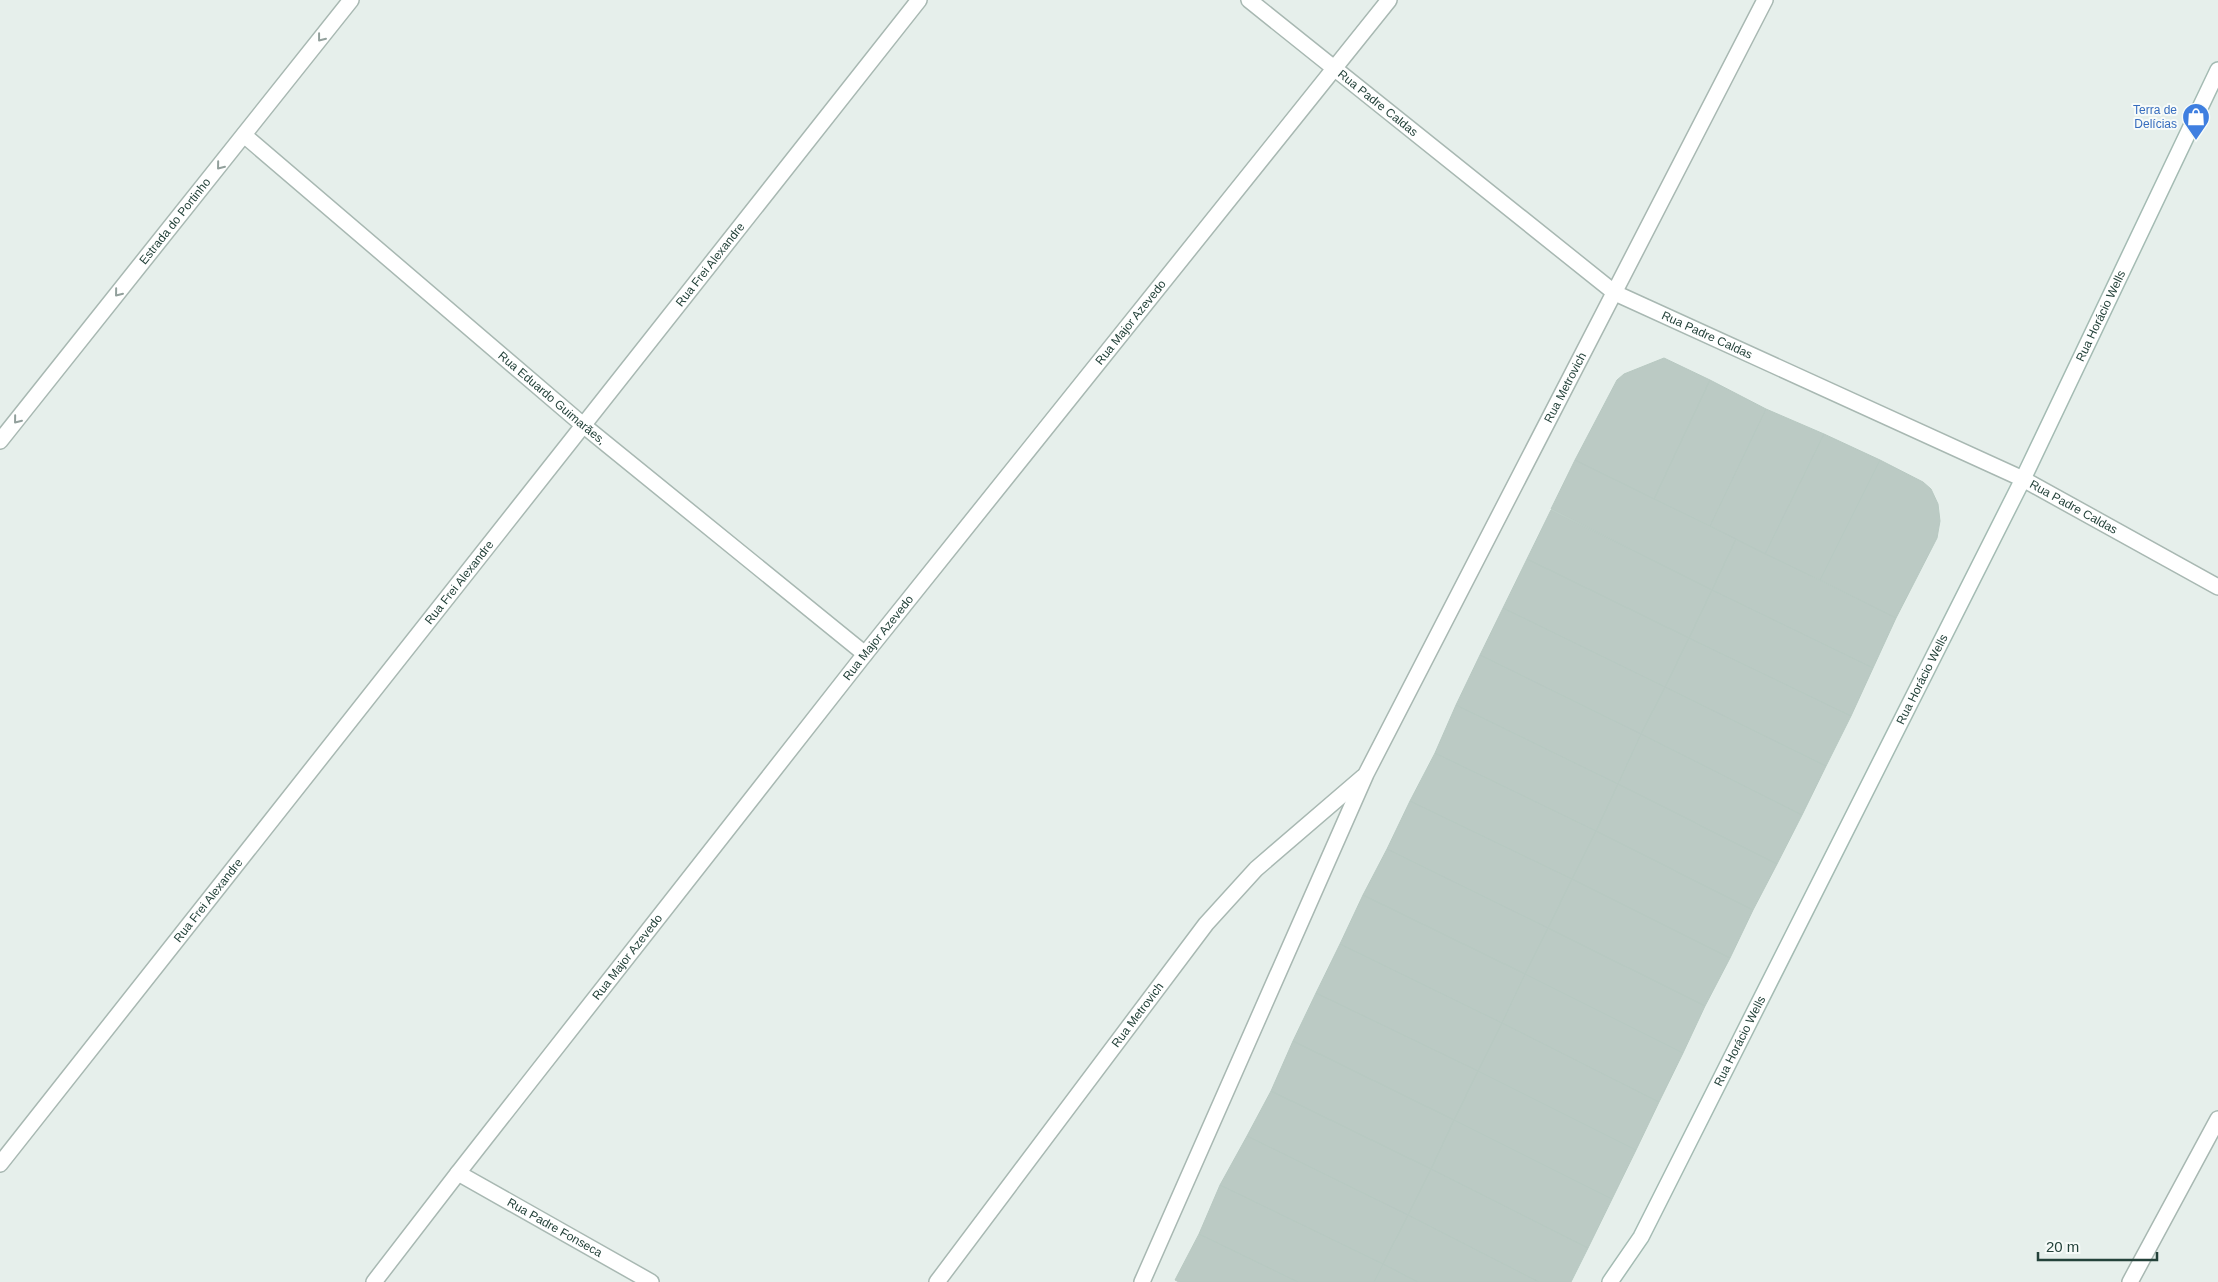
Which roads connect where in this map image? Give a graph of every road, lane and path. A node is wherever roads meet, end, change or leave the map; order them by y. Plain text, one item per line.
1 (351, 0) edge
2 (919, 0) edge
3 (1249, 0) edge
4 (1389, 0) edge
5 (1765, 0) edge
6 (1334, 68) junction
7 (2218, 70) edge
8 (244, 135) junction
9 (1615, 293) junction
10 (583, 426) junction
11 (0, 441) edge
12 (2023, 479) junction
13 (2218, 587) edge
14 (865, 654) junction
15 (1366, 774) junction
16 (2218, 1119) edge
17 (0, 1164) edge
18 (458, 1173) junction
19 (374, 1282) edge
20 (651, 1282) edge
21 (936, 1282) edge
22 (1142, 1282) edge
23 (1610, 1282) edge
24 (2130, 1282) edge

1 -> 8 street, Estrada do Portinho
2 - 10 street, Rua Frei Alexandre
3 - 6 street, Rua Padre Caldas
4 - 6 street, Rua Major Azevedo
5 - 9 street, Rua Metrovich
6 - 9 street, Rua Padre Caldas
6 - 14 street, Rua Major Azevedo
7 - 12 street, Rua Horácio Wells
8 - 10 street, Rua Eduardo Guimarães,
8 -> 11 street, Estrada do Portinho
9 - 12 street, Rua Padre Caldas
9 - 15 street, Rua Metrovich
10 - 14 street, Rua Eduardo Guimarães,
10 - 17 street, Rua Frei Alexandre
12 - 13 street, Rua Padre Caldas
12 - 23 street, Rua Horácio Wells
14 - 18 street, Rua Major Azevedo
15 - 21 street, Rua Metrovich
15 - 22 street, Rua Metrovich
16 - 24 street
18 - 19 street, Rua Major Azevedo
18 - 20 street, Rua Padre Fonseca

